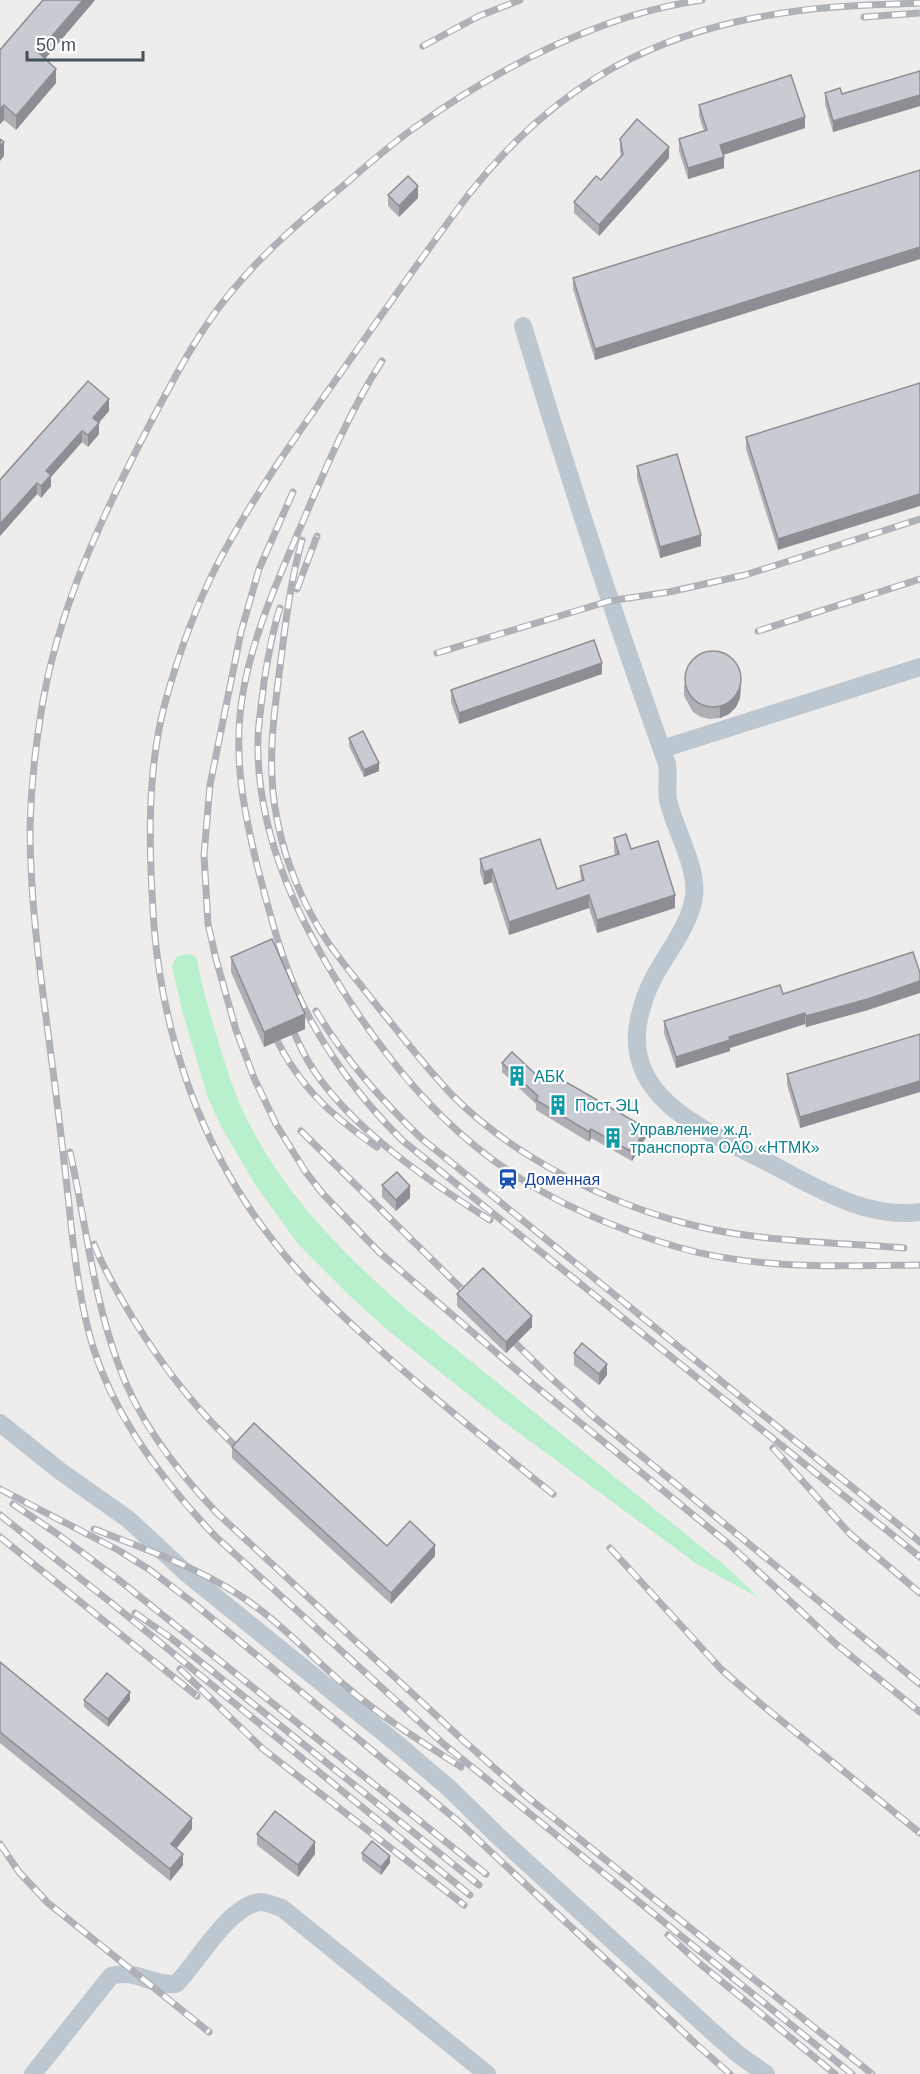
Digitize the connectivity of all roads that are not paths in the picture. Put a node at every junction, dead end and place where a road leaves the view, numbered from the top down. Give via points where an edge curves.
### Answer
1 (523, 326) dead end
2 (920, 667) edge
3 (662, 749) junction
4 (920, 1212) edge
5 (0, 1423) edge
6 (33, 2074) edge
7 (487, 2074) edge
8 (766, 2074) edge

1 - 3 lane via 606,590
2 - 3 lane
3 - 4 lane via 669,779 668,798 695,894 690,912 644,999 637,1033 645,1076 659,1096 691,1121 830,1194 866,1208
5 - 8 lane via 128,1520 184,1572 395,1742 717,2036
6 - 7 lane via 111,1976 123,1972 164,1985 176,1984 227,1922 247,1905 262,1902 282,1908

